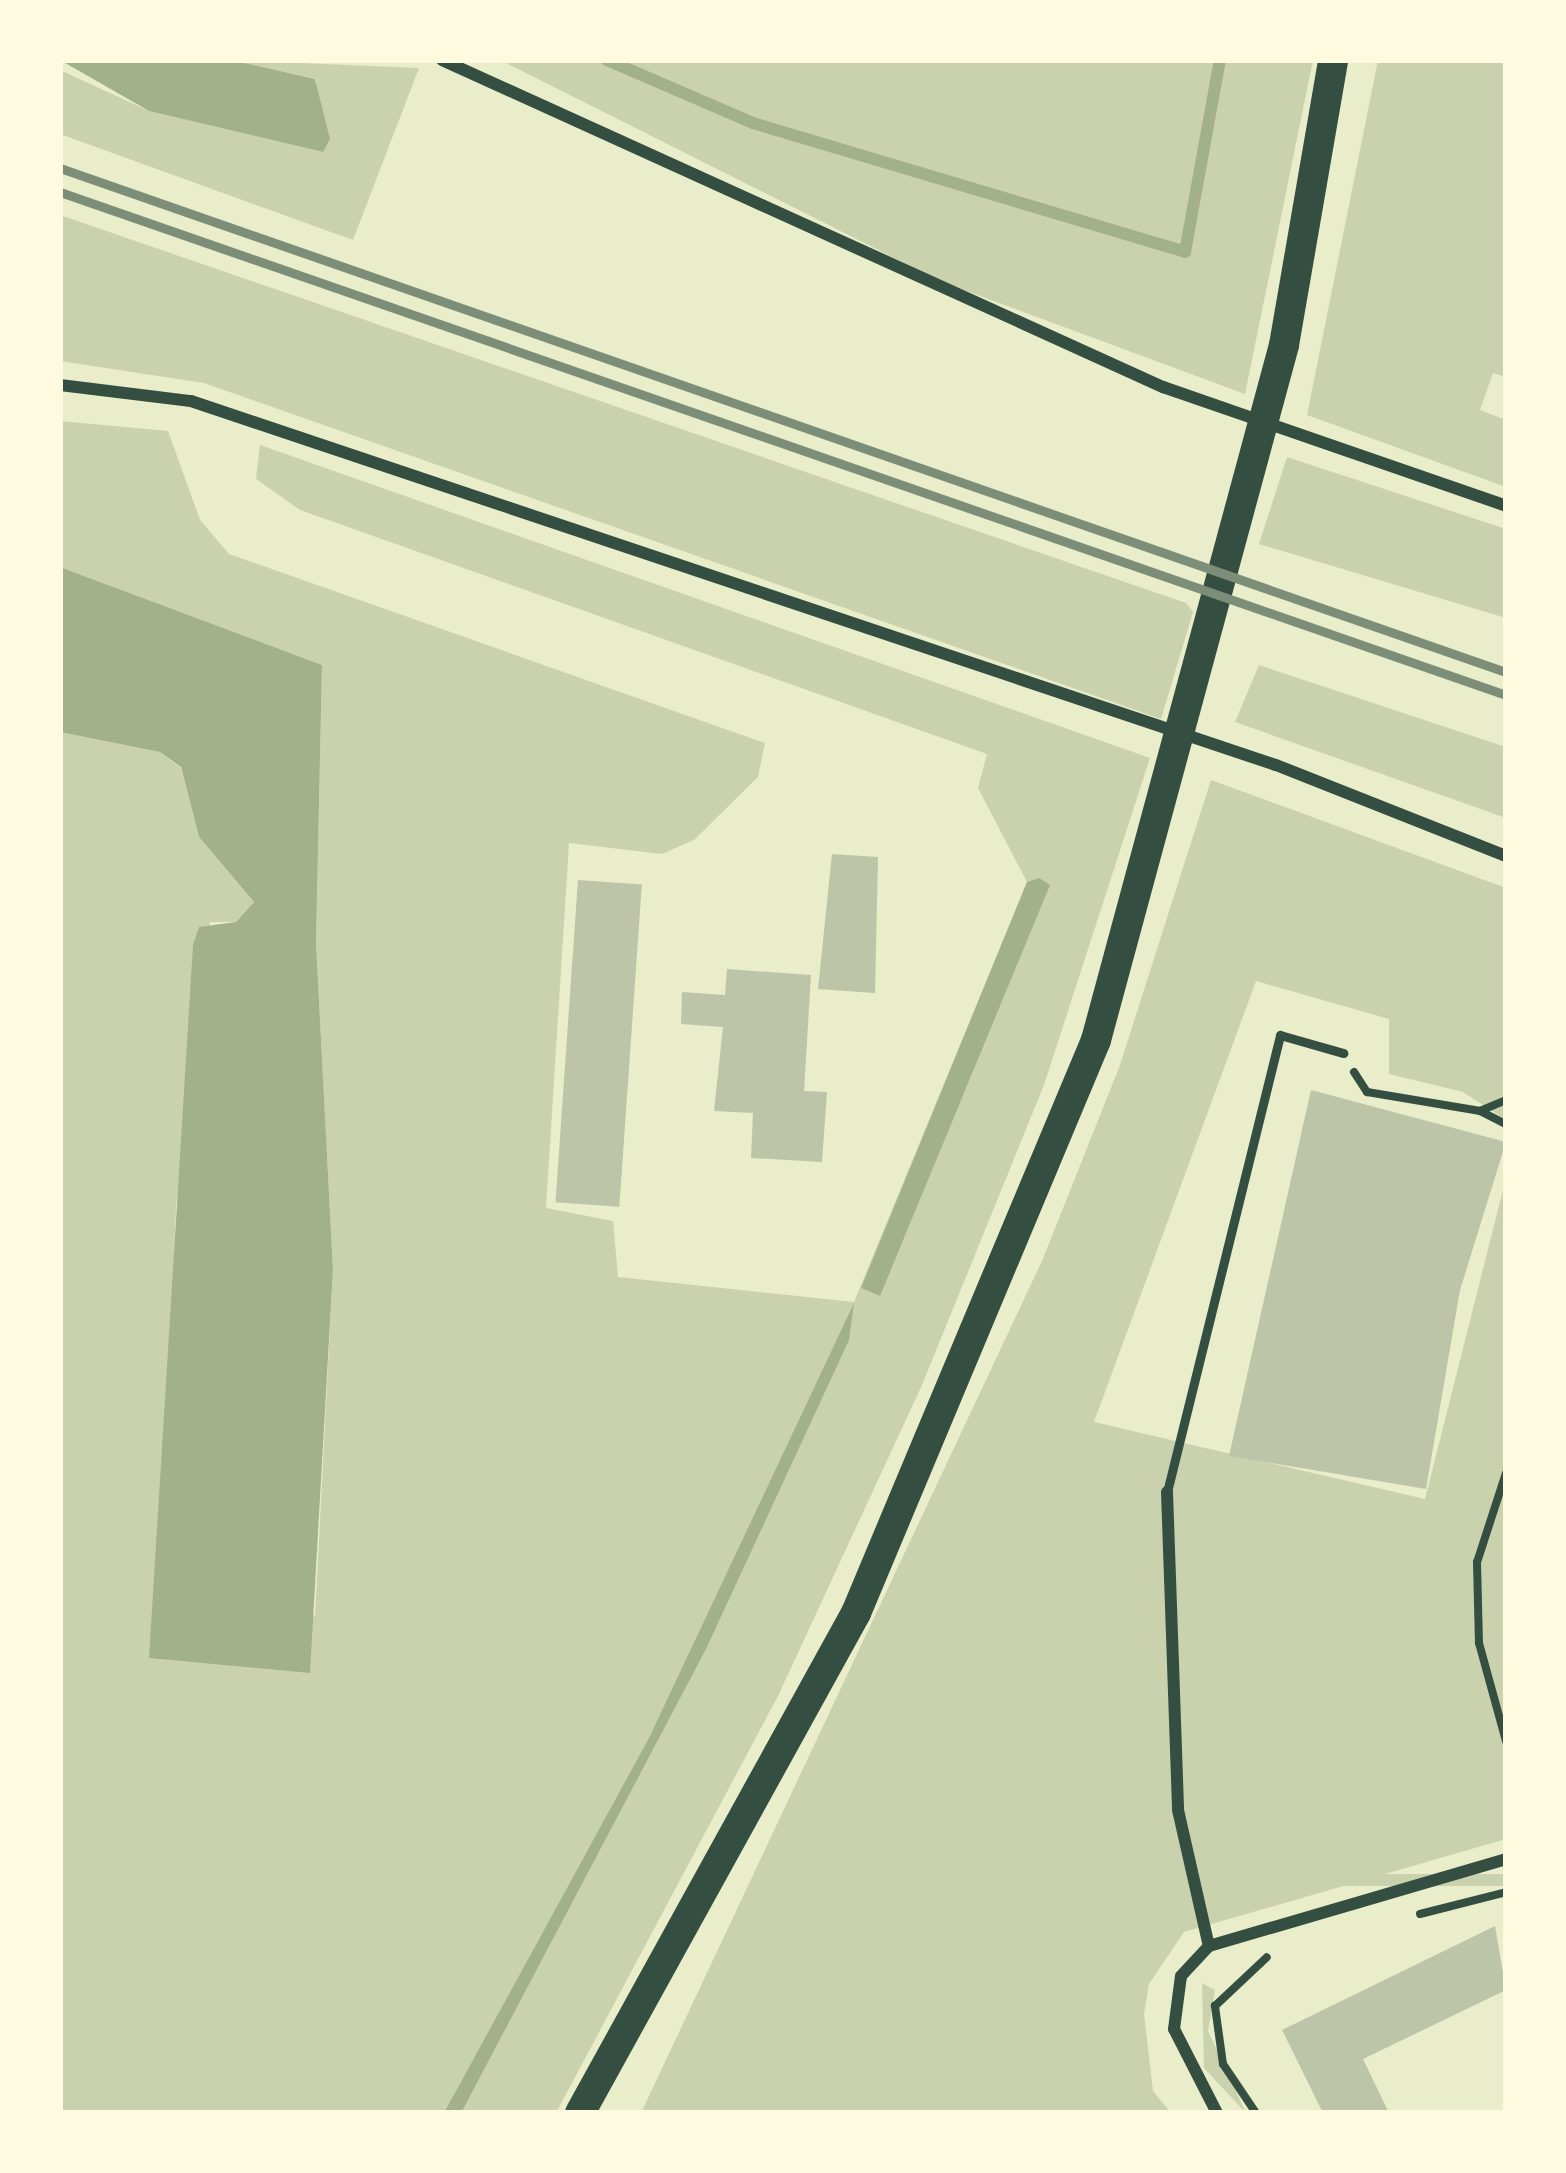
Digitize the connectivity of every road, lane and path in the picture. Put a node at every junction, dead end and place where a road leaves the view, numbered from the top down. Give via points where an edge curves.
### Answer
1 (442, 60) edge
2 (1333, 60) edge
3 (60, 385) edge
4 (1506, 506) edge
5 (1506, 856) edge
6 (1342, 1053) joint
7 (1506, 1100) edge
8 (1480, 1111) junction
9 (1506, 1124) edge
10 (1506, 1473) edge
11 (1167, 1492) joint
12 (1506, 1742) edge
13 (1506, 1859) edge
14 (1209, 1946) junction
15 (1235, 1977) dead end
16 (580, 2113) edge
17 (1216, 2113) edge
18 (1256, 2113) edge

1 - 4 street via 1163,387
2 - 16 main road via 1284,344 1096,1040 856,1613
3 - 5 street via 191,401 1276,765
6 - 8 path via 1367,1092
6 - 11 lane via 1280,1035
7 - 8 path
8 - 9 path
10 - 12 path via 1477,1562 1479,1643
11 - 14 street via 1178,1810
13 - 14 street
14 - 17 street via 1181,1976 1174,2029
15 - 18 path via 1215,2006 1215,2032

